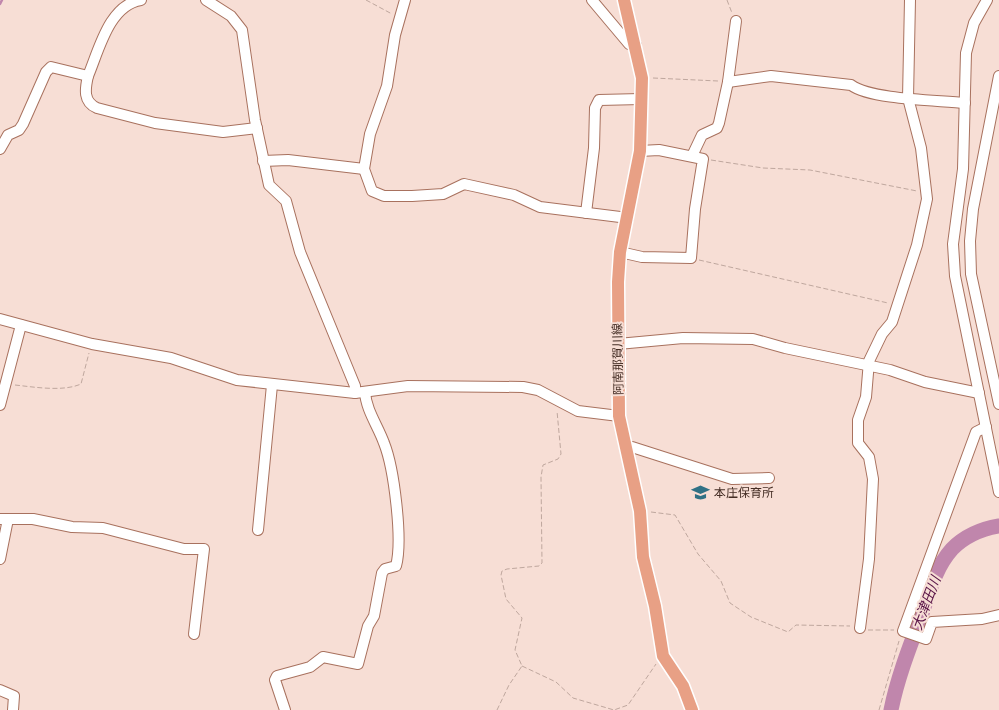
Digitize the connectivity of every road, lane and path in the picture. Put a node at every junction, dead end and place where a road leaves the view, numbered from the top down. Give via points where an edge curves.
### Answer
1 (141, 0) edge
2 (206, 0) edge
3 (366, 0) edge
4 (405, 0) edge
5 (592, 0) edge
6 (624, 0) edge
7 (727, 0) edge
8 (910, 0) edge
9 (987, 0) edge
10 (400, 16) junction
11 (736, 21) joint
12 (636, 45) junction
13 (88, 76) junction
14 (999, 76) edge
15 (642, 78) junction
16 (728, 82) junction
17 (908, 98) junction
18 (641, 99) junction
19 (965, 103) junction
20 (257, 128) junction
21 (0, 149) edge
22 (640, 151) junction
23 (692, 156) junction
24 (703, 159) junction
25 (262, 161) junction
26 (364, 169) junction
27 (926, 192) junction
28 (586, 213) junction
29 (628, 218) junction
30 (620, 252) junction
31 (691, 258) junction
32 (897, 305) junction
33 (0, 319) edge
34 (21, 325) junction
35 (92, 344) junction
36 (618, 344) junction
37 (869, 366) junction
38 (5, 383) junction
39 (272, 385) junction
40 (360, 392) junction
41 (979, 393) junction
42 (558, 400) junction
43 (999, 404) edge
44 (0, 405) edge
45 (619, 416) junction
46 (986, 427) junction
47 (626, 449) junction
48 (769, 478) dead end
49 (999, 492) edge
50 (640, 511) junction
51 (4, 519) edge
52 (258, 530) dead end
53 (0, 560) edge
54 (999, 615) edge
55 (860, 628) junction
56 (904, 631) junction
57 (194, 634) dead end
58 (663, 656) junction
59 (522, 666) junction
60 (0, 690) edge
61 (13, 710) edge
62 (285, 710) edge
63 (497, 710) edge
64 (692, 710) edge
65 (879, 710) edge

1 - 13 street via 115,15
2 - 20 street via 231,16 242,30
3 - 10 path via 385,12
4 - 10 street
5 - 12 street via 629,44
6 - 12 main road, 阿南那賀川線
7 - 11 path
8 - 17 street
9 - 19 street via 974,23 966,53
10 - 26 street via 387,86 372,126
11 - 16 street
12 - 15 main road, 阿南那賀川線
13 - 20 street via 86,98 97,108 155,123 223,132
13 - 21 street via 51,68 23,124 8,135
14 - 43 street via 973,209 970,241 971,274
15 - 16 path
15 - 18 main road, 阿南那賀川線
16 - 17 street via 771,76 851,85 859,91
16 - 23 street via 717,128 702,135
17 - 19 street
17 - 27 street via 921,148
18 - 22 main road, 阿南那賀川線
18 - 28 street via 599,100 595,108
19 - 41 street via 963,169 953,244 955,276
20 - 25 street
22 - 23 street via 659,150
22 - 29 main road, 阿南那賀川線
23 - 24 street
24 - 27 path via 763,168 810,170
24 - 31 street
25 - 26 street via 288,160
25 - 40 street via 270,185 286,201 300,252
26 - 28 street via 369,186 379,195 443,194 464,184 514,195 540,207
27 - 32 street via 917,246
28 - 29 street
29 - 30 main road, 阿南那賀川線
30 - 31 street via 642,257
30 - 36 main road, 阿南那賀川線
31 - 32 path
32 - 37 street via 892,322 882,334
33 - 34 street
34 - 35 street
34 - 38 street
35 - 38 path via 81,384 67,388
35 - 39 street via 171,358 237,380
36 - 37 street via 683,338 746,338
36 - 45 main road, 阿南那賀川線
37 - 41 street
37 - 55 street via 866,397 858,420 858,442 869,457 873,479 869,559
38 - 44 street
39 - 40 street
39 - 52 street
40 - 42 street via 408,386 523,387
40 - 62 street via 385,444 396,513 396,566 382,573 374,616 368,626 358,664 323,657 310,667 277,676 275,680
41 - 46 street
42 - 45 street via 578,411
42 - 59 path via 561,454 558,459 543,465 541,477 542,563 507,569 501,575 506,598 522,618 515,650
45 - 47 main road, 阿南那賀川線
46 - 49 street
46 - 56 street via 976,432
47 - 48 street via 632,447 732,479
47 - 50 main road, 阿南那賀川線
50 - 55 path via 676,515 698,554 721,581 730,603 751,616 788,632 796,625
50 - 58 main road, 阿南那賀川線 via 643,557
51 - 53 street
51 - 57 street via 34,519 72,527 103,528 184,549 204,549
54 - 56 street via 932,622 926,639
55 - 56 path
56 - 65 path
58 - 59 path via 628,705 614,710 573,698 556,682
58 - 64 main road, 阿南那賀川線 via 683,686
59 - 63 path
60 - 61 street via 14,696

